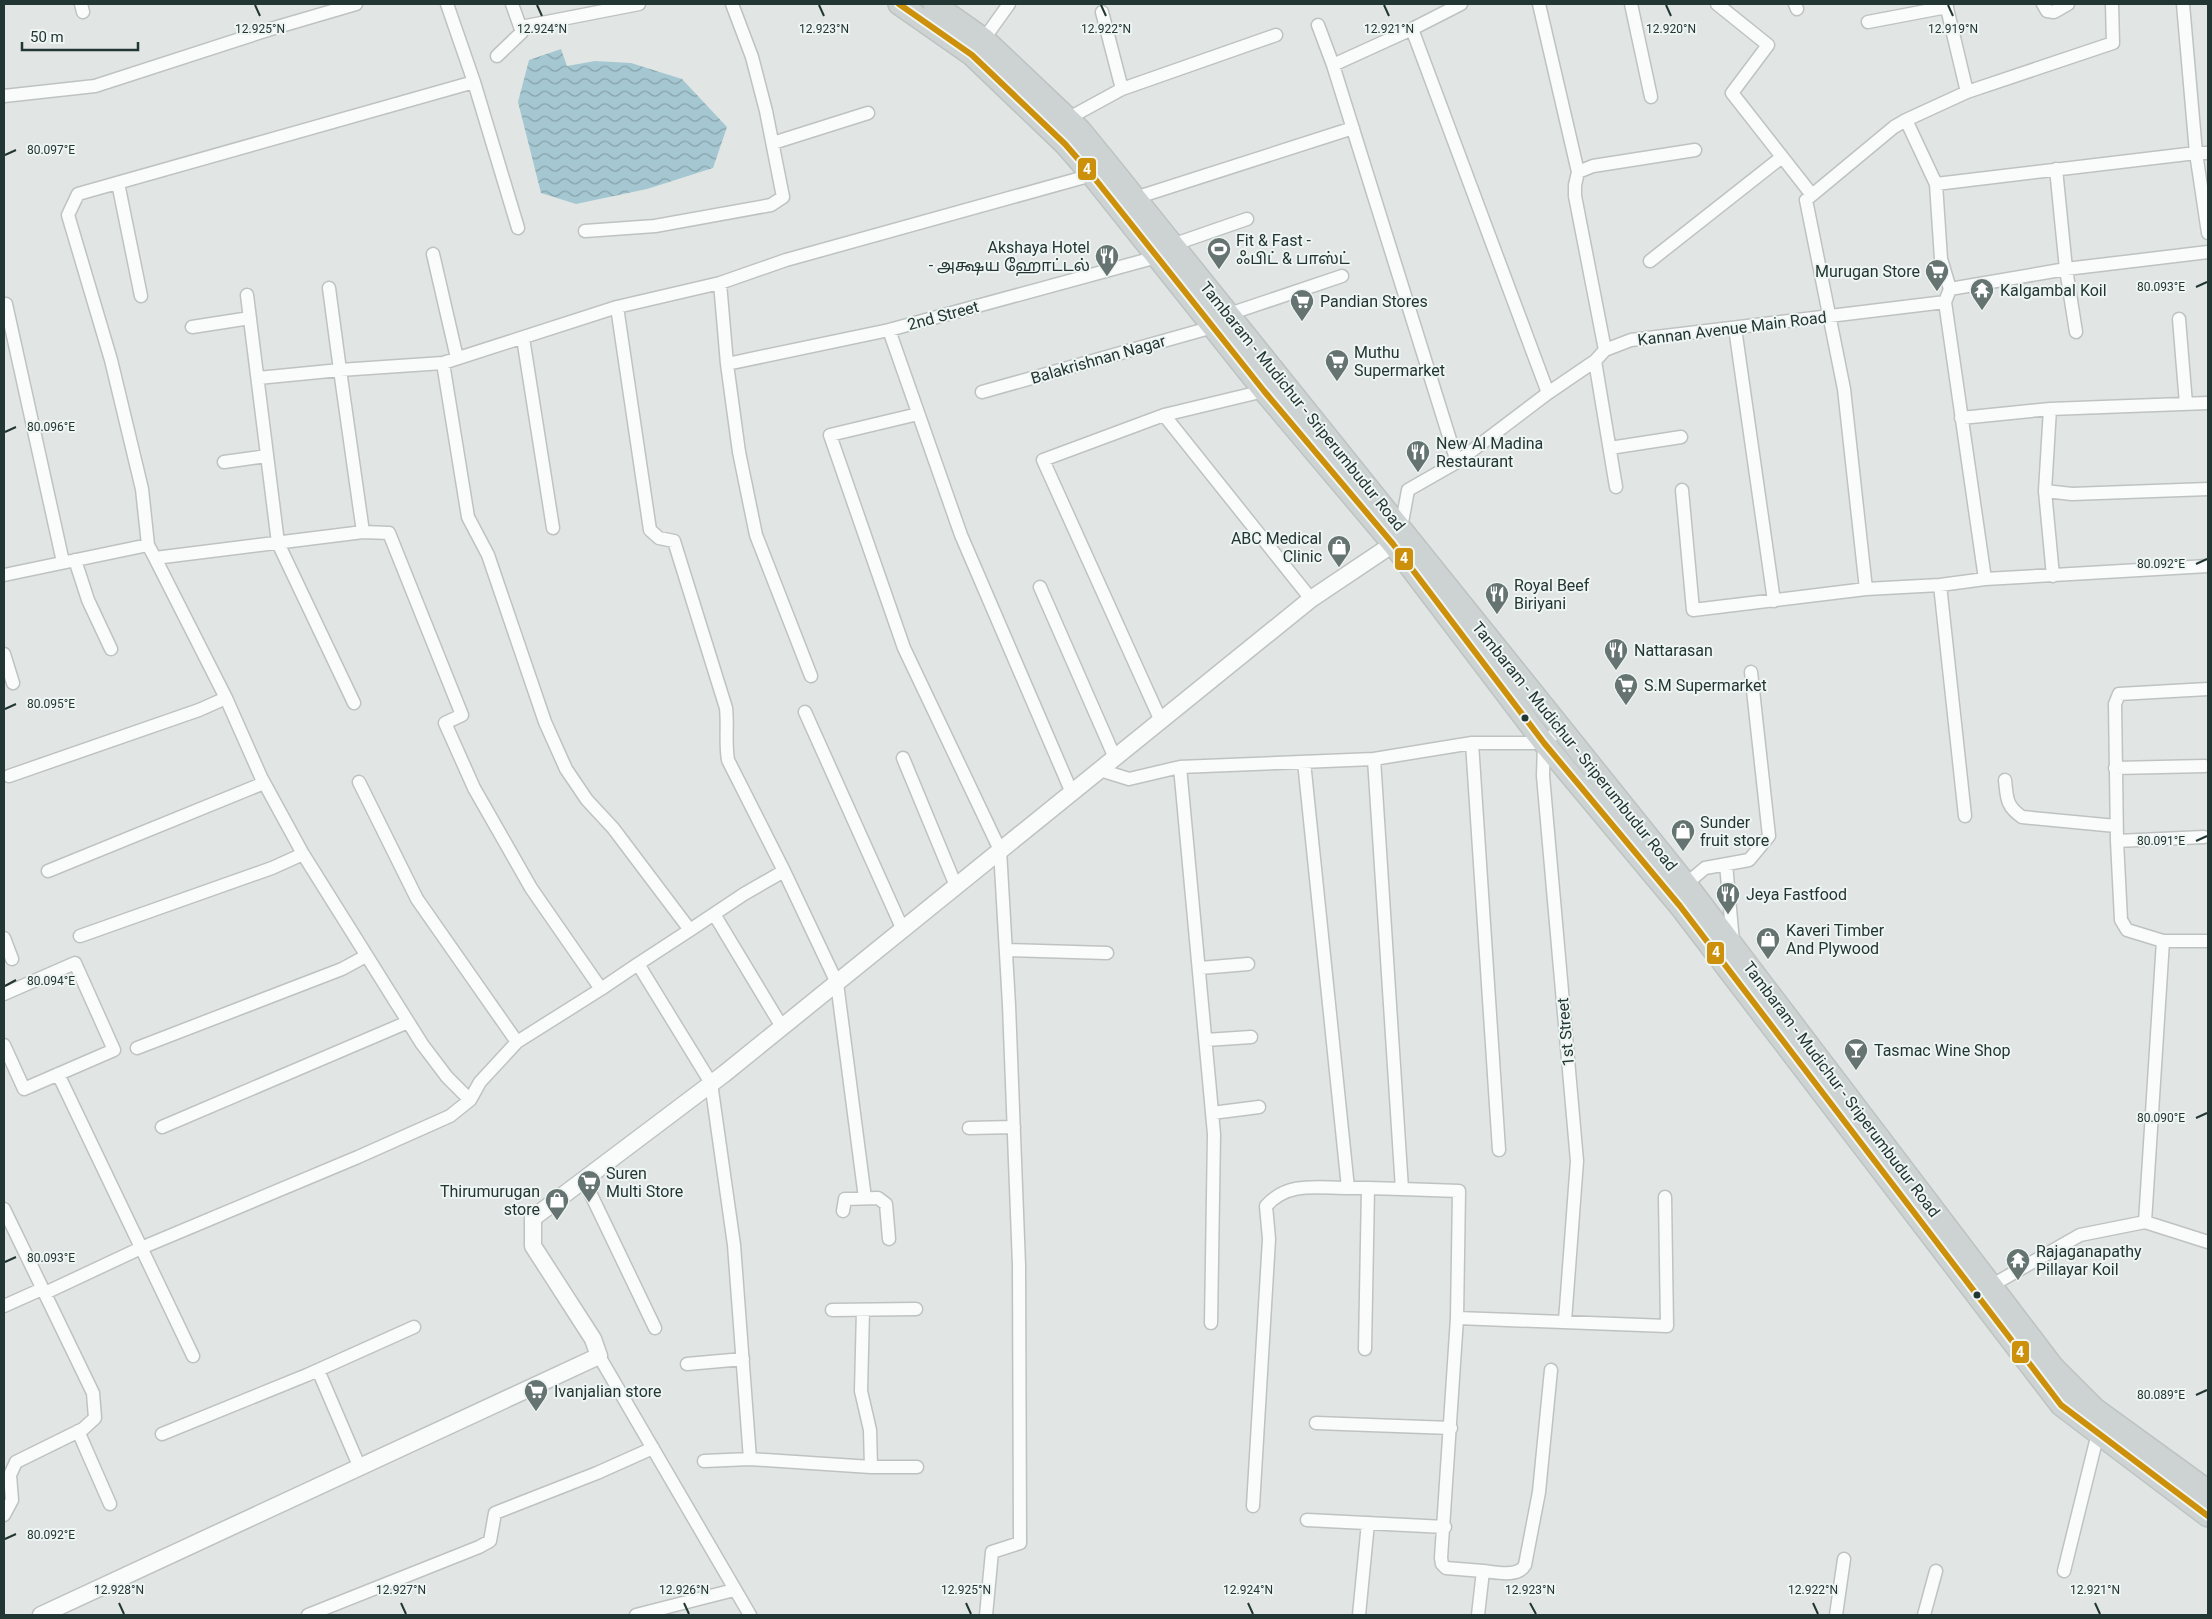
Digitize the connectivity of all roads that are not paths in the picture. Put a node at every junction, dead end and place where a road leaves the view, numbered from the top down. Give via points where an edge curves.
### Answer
1 (356, 4) edge
2 (448, 4) edge
3 (512, 4) edge
4 (640, 4) edge
5 (732, 4) edge
6 (899, 4) edge
7 (934, 4) edge
8 (1010, 4) edge
9 (1461, 4) edge
10 (1540, 4) edge
11 (1631, 4) edge
12 (1717, 4) edge
13 (2043, 4) edge
14 (2068, 4) edge
15 (2112, 4) edge
16 (2183, 4) edge
17 (1947, 6) edge
18 (1102, 12) dead end
19 (1868, 22) dead end
20 (1318, 25) dead end
21 (521, 27) junction
22 (1412, 29) junction
23 (1276, 35) dead end
24 (978, 47) junction
25 (497, 56) dead end
26 (1334, 65) junction
27 (474, 82) junction
28 (1122, 89) junction
29 (1967, 92) junction
30 (4, 96) edge
31 (1651, 97) dead end
32 (868, 113) dead end
33 (1067, 119) junction
34 (1906, 120) junction
35 (1354, 128) junction
36 (773, 143) junction
37 (1695, 150) dead end
38 (2202, 153) edge
39 (1782, 157) junction
40 (2056, 169) junction
41 (1578, 172) junction
42 (1092, 175) junction
43 (118, 183) junction
44 (1936, 184) junction
45 (1812, 195) junction
46 (1134, 198) junction
47 (1247, 220) dead end
48 (518, 228) dead end
49 (585, 232) dead end
50 (2208, 233) edge
51 (1164, 251) junction
52 (2208, 252) edge
53 (434, 254) dead end
54 (1650, 261) dead end
55 (2066, 269) junction
56 (1342, 276) dead end
57 (720, 283) junction
58 (329, 288) dead end
59 (1950, 290) junction
60 (247, 295) dead end
61 (141, 296) dead end
62 (1945, 302) junction
63 (6, 304) dead end
64 (617, 307) junction
65 (1829, 316) junction
66 (250, 318) junction
67 (2179, 319) dead end
68 (1221, 320) junction
69 (192, 327) dead end
70 (1734, 328) junction
71 (889, 330) junction
72 (2076, 332) dead end
73 (523, 338) junction
74 (1605, 350) junction
75 (457, 358) junction
76 (1595, 361) junction
77 (443, 363) junction
78 (727, 364) junction
79 (340, 370) junction
80 (258, 378) junction
81 (1264, 391) junction
82 (982, 392) dead end
83 (1548, 393) junction
84 (2208, 403) edge
85 (2186, 404) junction
86 (2050, 409) junction
87 (918, 414) junction
88 (1164, 415) junction
89 (1961, 418) junction
90 (1681, 437) dead end
91 (1610, 448) junction
92 (267, 456) junction
93 (224, 462) dead end
94 (1457, 462) junction
95 (1616, 487) dead end
96 (2208, 488) edge
97 (1682, 490) dead end
98 (2045, 491) junction
99 (553, 528) dead end
100 (364, 532) junction
101 (1397, 536) junction
102 (278, 543) junction
103 (148, 545) junction
104 (155, 558) junction
105 (69, 561) junction
106 (2208, 566) edge
107 (4, 574) edge
108 (2053, 576) junction
109 (1985, 579) junction
110 (1940, 585) junction
111 (1040, 587) dead end
112 (1866, 589) junction
113 (1311, 599) junction
114 (1774, 601) junction
115 (111, 649) dead end
116 (4, 654) edge
117 (1751, 672) dead end
118 (811, 676) dead end
119 (13, 683) dead end
120 (2208, 689) edge
121 (226, 698) junction
122 (354, 703) dead end
123 (805, 712) dead end
124 (1161, 721) junction
125 (1561, 728) junction
126 (1472, 743) junction
127 (1544, 743) junction
128 (903, 758) dead end
129 (1115, 758) junction
130 (1374, 760) junction
131 (1304, 762) junction
132 (2205, 766) dead end
133 (1180, 767) junction
134 (2116, 768) junction
135 (1100, 770) junction
136 (9, 776) dead end
137 (2005, 780) dead end
138 (358, 782) dead end
139 (264, 783) junction
140 (1072, 793) junction
141 (1965, 816) dead end
142 (2116, 826) junction
143 (2204, 837) dead end
144 (2117, 841) junction
145 (1000, 850) junction
146 (303, 854) junction
147 (1726, 864) junction
148 (48, 871) dead end
149 (784, 871) junction
150 (1686, 884) junction
151 (956, 886) junction
152 (714, 914) junction
153 (690, 930) junction
154 (903, 930) junction
155 (80, 936) dead end
156 (4, 938) edge
157 (2163, 941) junction
158 (2208, 941) edge
159 (1734, 947) junction
160 (1006, 950) junction
161 (1107, 953) dead end
162 (366, 956) junction
163 (12, 959) dead end
164 (638, 964) junction
165 (1248, 964) dead end
166 (1200, 968) junction
167 (836, 983) junction
168 (601, 989) junction
169 (4, 994) edge
170 (408, 1022) junction
171 (782, 1027) junction
172 (1251, 1037) dead end
173 (1206, 1040) junction
174 (517, 1042) junction
175 (4, 1045) edge
176 (137, 1048) dead end
177 (58, 1074) junction
178 (711, 1083) junction
179 (470, 1100) junction
180 (1259, 1107) dead end
181 (1212, 1112) junction
182 (1014, 1126) junction
183 (162, 1127) dead end
184 (969, 1128) dead end
185 (1499, 1150) dead end
186 (584, 1180) junction
187 (1348, 1188) junction
188 (1368, 1188) junction
189 (1402, 1189) junction
190 (1664, 1197) dead end
191 (864, 1198) junction
192 (4, 1209) edge
193 (843, 1212) dead end
194 (2144, 1222) junction
195 (889, 1239) dead end
196 (2208, 1242) edge
197 (141, 1248) junction
198 (1985, 1290) junction
199 (44, 1291) junction
200 (4, 1306) edge
201 (916, 1309) dead end
202 (832, 1310) dead end
203 (863, 1310) junction
204 (1457, 1318) junction
205 (1565, 1321) junction
206 (1210, 1324) dead end
207 (414, 1327) dead end
208 (655, 1328) dead end
209 (1366, 1350) dead end
210 (193, 1356) dead end
211 (599, 1356) junction
212 (742, 1359) junction
213 (687, 1364) dead end
214 (318, 1370) junction
215 (1551, 1370) dead end
216 (1316, 1423) dead end
217 (1450, 1428) junction
218 (78, 1431) junction
219 (2098, 1433) junction
220 (162, 1434) dead end
221 (653, 1448) junction
222 (750, 1459) junction
223 (704, 1461) dead end
224 (917, 1466) dead end
225 (871, 1467) junction
226 (360, 1468) junction
227 (2208, 1491) edge
228 (110, 1504) dead end
229 (1253, 1506) dead end
230 (4, 1515) edge
231 (2208, 1516) edge
232 (1307, 1520) dead end
233 (1368, 1523) junction
234 (1445, 1527) junction
235 (1844, 1559) dead end
236 (1483, 1571) junction
237 (1936, 1571) dead end
238 (2064, 1571) dead end
239 (734, 1590) junction
240 (41, 1615) edge
241 (308, 1615) edge
242 (636, 1615) edge
243 (750, 1615) edge
244 (986, 1615) edge
245 (1358, 1615) edge
246 (1478, 1615) edge
247 (1836, 1615) edge
248 (1924, 1615) edge

1 - 30 street via 95,86
2 - 27 street
3 - 21 street
4 - 21 street
5 - 36 street via 752,57
6 - 24 main road, Tambaram - Mudichur - Sriperumbudur Road
7 - 24 main road, Tambaram - Mudichur - Sriperumbudur Road
8 - 24 street
9 - 22 street
10 - 41 street
11 - 31 street
12 - 39 street via 1768,45 1732,93
13 - 14 street via 2047,11 2054,12
15 - 29 street via 2113,43
16 - 38 street
17 - 19 street
17 - 29 street
18 - 28 street
20 - 26 street
21 - 25 street via 522,32
22 - 26 street
22 - 83 street
23 - 28 street
24 - 33 main road, Tambaram - Mudichur - Sriperumbudur Road
24 - 42 main road, Tambaram - Mudichur - Sriperumbudur Road
26 - 35 street
27 - 43 street
27 - 48 street
28 - 33 street
29 - 34 street
32 - 36 street
33 - 46 main road, Tambaram - Mudichur - Sriperumbudur Road via 1102,156
34 - 44 street
34 - 45 street
35 - 46 street
35 - 94 street
36 - 49 street via 783,197 776,203 656,226
37 - 41 street via 1593,166
38 - 40 street
38 - 50 street
39 - 45 street
39 - 54 street
40 - 44 street
40 - 55 street
41 - 74 street via 1575,196
42 - 51 main road, Tambaram - Mudichur - Sriperumbudur Road
42 - 57 street via 786,260
43 - 61 street
43 - 103 street via 78,194 68,215 111,360 142,489
44 - 59 street via 1941,259
45 - 65 street via 1806,200
46 - 51 main road, Tambaram - Mudichur - Sriperumbudur Road
47 - 51 street, 2nd Street
51 - 68 main road, Tambaram - Mudichur - Sriperumbudur Road
51 - 71 street, 2nd Street
52 - 55 street
53 - 75 street
55 - 59 street
55 - 72 street
56 - 68 street, Balakrishnan Nagar
57 - 64 street
57 - 78 street
58 - 79 street
59 - 62 street
60 - 66 street
62 - 65 street, Kannan Avenue Main Road
62 - 89 street
63 - 105 street via 58,539
64 - 73 street
64 - 149 street via 650,530 659,538 674,541 726,708 728,760
65 - 70 street, Kannan Avenue Main Road
65 - 112 street via 1844,389
66 - 69 street
66 - 80 street
67 - 85 street
68 - 81 main road, Tambaram - Mudichur - Sriperumbudur Road
68 - 82 street, Balakrishnan Nagar
68 - 101 main road, Tambaram - Mudichur - Sriperumbudur Road
70 - 74 street, Kannan Avenue Main Road via 1631,340
70 - 114 street
71 - 78 street, 2nd Street
71 - 87 street
73 - 75 street
73 - 99 street
74 - 76 street, Kannan Avenue Main Road
75 - 77 street
76 - 83 street, Kannan Avenue Main Road
76 - 91 street
77 - 79 street
77 - 153 street via 468,517 488,554 549,730 566,769 587,800 614,828
78 - 118 street via 739,452 756,535
79 - 80 street
79 - 100 street
80 - 92 street
81 - 88 street
81 - 101 main road, Tambaram - Mudichur - Sriperumbudur Road
83 - 94 street, Kannan Avenue Main Road
84 - 85 street
85 - 86 street
86 - 89 street
86 - 98 street
87 - 140 street via 961,535
87 - 145 street via 830,435 904,648
88 - 113 street
88 - 124 street via 1042,460
89 - 109 street
90 - 91 street
91 - 95 street
92 - 93 street
92 - 102 street
94 - 101 street, Kannan Avenue Main Road via 1408,490
96 - 98 street via 2072,494
97 - 114 street via 1693,610
98 - 108 street
100 - 102 street
100 - 168 street via 388,534 462,715 445,723 474,788 531,888
101 - 113 street
101 - 125 main road, Tambaram - Mudichur - Sriperumbudur Road
101 - 127 main road, Tambaram - Mudichur - Sriperumbudur Road
102 - 104 street
102 - 122 street
103 - 104 street
103 - 105 street
104 - 121 street
105 - 107 street
105 - 115 street
106 - 108 street
108 - 109 street
109 - 110 street
110 - 112 street
110 - 141 street
111 - 129 street
112 - 114 street
113 - 124 street
116 - 119 street
117 - 147 street via 1770,836 1749,860
120 - 134 street via 2119,694 2115,704
121 - 136 street
121 - 139 street
123 - 154 street
124 - 129 street
125 - 127 street
125 - 150 main road, Tambaram - Mudichur - Sriperumbudur Road
126 - 127 street
126 - 130 street
126 - 185 street
127 - 198 main road, Tambaram - Mudichur - Sriperumbudur Road via 1680,906
127 - 205 street, 1st Street via 1543,776 1577,1161
128 - 151 street
129 - 135 street
130 - 131 street
130 - 189 street
131 - 133 street
131 - 187 street
132 - 134 street
133 - 135 street via 1129,779
133 - 166 street
134 - 142 street
135 - 140 street
137 - 142 street via 2011,810 2022,817
138 - 174 street via 417,899
139 - 146 street
139 - 148 street
140 - 145 street
142 - 144 street
143 - 144 street
144 - 157 street via 2121,920 2127,930
145 - 151 street
145 - 160 street
146 - 155 street
146 - 162 street
147 - 150 street via 1705,868
147 - 159 street
149 - 152 street
149 - 167 street
150 - 159 main road, Tambaram - Mudichur - Sriperumbudur Road
151 - 154 street
152 - 153 street
152 - 171 street
153 - 164 street
154 - 167 street
156 - 163 street
157 - 158 street
157 - 194 street
159 - 198 main road, Tambaram - Mudichur - Sriperumbudur Road
160 - 161 street
160 - 182 street
162 - 170 street
162 - 176 street via 342,969
164 - 168 street
164 - 178 street
165 - 166 street
166 - 173 street
167 - 171 street
167 - 191 street
168 - 174 street
169 - 177 street via 75,963 114,1050
170 - 179 street via 448,1077
170 - 183 street
171 - 178 street
172 - 173 street
173 - 181 street
174 - 179 street via 480,1082
175 - 177 street via 24,1088
177 - 197 street
178 - 186 street
178 - 212 street via 734,1244
179 - 197 street via 450,1116 430,1126
180 - 181 street
181 - 206 street
182 - 184 street
182 - 244 street via 1019,1265 1020,1543 992,1552
186 - 208 street
186 - 211 street via 533,1218 533,1246 593,1339
187 - 188 street
187 - 229 street via 1290,1189 1276,1195 1266,1206 1269,1239
188 - 189 street
188 - 209 street
189 - 204 street via 1458,1191
190 - 205 street via 1667,1326
191 - 193 street via 845,1199
191 - 195 street via 878,1198 886,1204
192 - 199 street
194 - 196 street
194 - 198 street via 2080,1235
197 - 199 street
197 - 210 street
198 - 219 main road, Tambaram - Mudichur - Sriperumbudur Road via 2061,1405
198 - 227 main road, Tambaram - Mudichur - Sriperumbudur Road via 2095,1409
199 - 200 street
199 - 218 street via 93,1393 95,1418
201 - 203 street
202 - 203 street
203 - 225 street via 861,1391 870,1430
204 - 205 street
204 - 217 street
207 - 214 street
211 - 221 street
211 - 226 street
212 - 213 street
212 - 222 street
214 - 220 street
214 - 226 street
215 - 236 street via 1539,1492 1524,1565 1516,1572
216 - 217 street
217 - 234 street
218 - 228 street
218 - 230 street via 16,1462 10,1475 12,1500
219 - 231 main road, Tambaram - Mudichur - Sriperumbudur Road
219 - 238 street
221 - 239 street
221 - 241 street via 495,1513 490,1541 478,1547
222 - 223 street
222 - 225 street
224 - 225 street
226 - 240 street
232 - 233 street
233 - 234 street
233 - 245 street
234 - 236 street via 1442,1564 1446,1568
235 - 247 street
236 - 246 street
237 - 248 street
239 - 242 street
239 - 243 street

